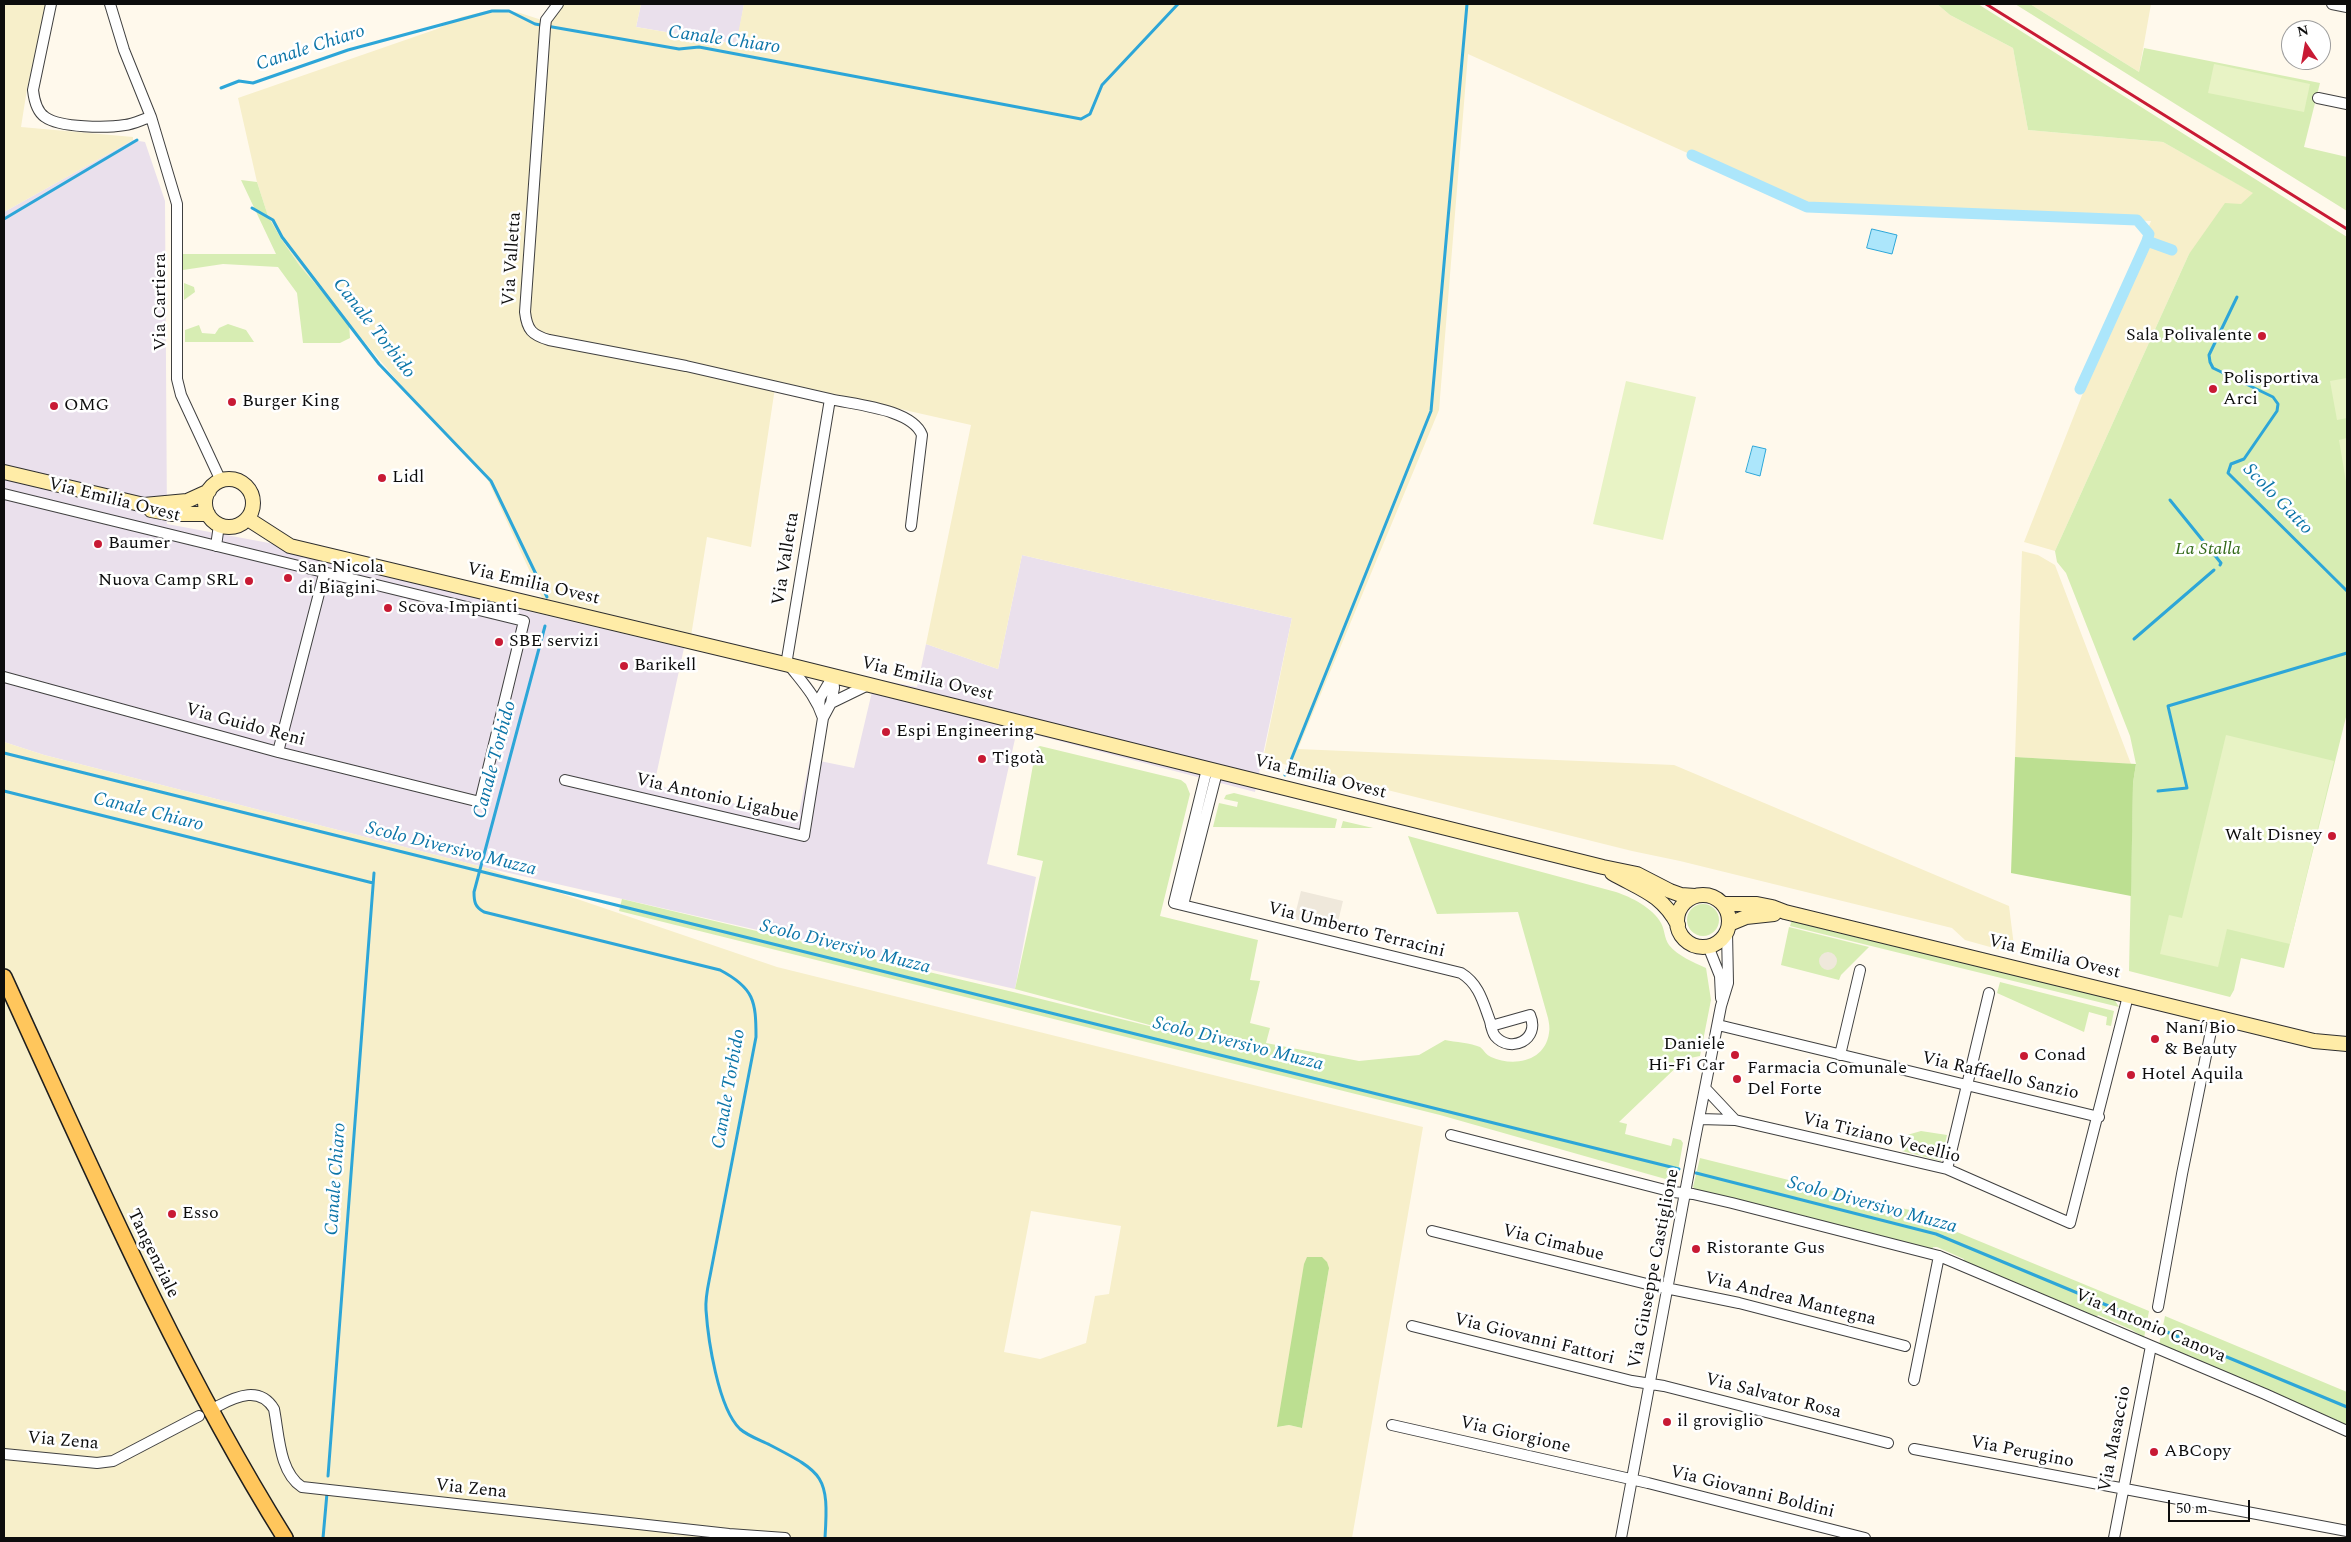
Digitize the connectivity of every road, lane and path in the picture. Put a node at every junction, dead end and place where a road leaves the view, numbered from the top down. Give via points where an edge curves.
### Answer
1 (51, 4) edge
2 (110, 4) edge
3 (558, 4) edge
4 (2332, 4) edge
5 (2347, 7) edge
6 (2318, 98) dead end
7 (2347, 104) edge
8 (151, 117) junction
9 (830, 399) junction
10 (4, 472) edge
11 (221, 481) junction
12 (209, 491) junction
13 (4, 494) edge
14 (144, 505) junction
15 (208, 514) junction
16 (248, 519) junction
17 (219, 525) junction
18 (911, 526) dead end
19 (216, 546) junction
20 (324, 574) junction
21 (788, 665) junction
22 (833, 676) junction
23 (4, 677) edge
24 (868, 685) junction
25 (831, 703) junction
26 (820, 706) junction
27 (823, 718) junction
28 (278, 752) junction
29 (1212, 770) junction
30 (565, 780) dead end
31 (480, 802) joint
32 (1603, 867) junction
33 (1695, 896) junction
34 (1723, 904) junction
35 (1785, 912) junction
36 (1678, 925) junction
37 (1728, 928) junction
38 (1708, 946) junction
39 (1860, 970) dead end
40 (4, 977) edge
41 (1989, 993) dead end
42 (2128, 996) junction
43 (1721, 1006) junction
44 (2214, 1016) junction
45 (1718, 1025) junction
46 (1491, 1026) dead end
47 (2314, 1041) junction
48 (2347, 1044) edge
49 (2347, 1054) edge
50 (1840, 1055) junction
51 (1966, 1085) junction
52 (1705, 1088) junction
53 (1702, 1103) junction
54 (1724, 1109) junction
55 (2098, 1117) junction
56 (1700, 1119) junction
57 (1735, 1120) junction
58 (1450, 1136) dead end
59 (1947, 1169) junction
60 (1686, 1192) junction
61 (1432, 1231) dead end
62 (1939, 1256) junction
63 (1667, 1288) junction
64 (2158, 1307) dead end
65 (1412, 1326) dead end
66 (1905, 1346) dead end
67 (2151, 1346) junction
68 (1914, 1380) dead end
69 (1649, 1384) junction
70 (218, 1406) dead end
71 (199, 1416) dead end
72 (1392, 1426) dead end
73 (2347, 1431) edge
74 (1888, 1443) dead end
75 (1914, 1449) dead end
76 (4, 1454) edge
77 (1631, 1479) junction
78 (2124, 1488) junction
79 (2347, 1531) edge
80 (285, 1538) edge
81 (785, 1538) edge
82 (1621, 1538) edge
83 (1865, 1538) edge
84 (2114, 1538) edge

1 - 8 street via 33,90 35,104 43,116 53,121 112,126
2 - 8 street, Via Cartiera via 124,50
3 - 9 street, Via Valletta via 551,10 545,24 525,312 531,333 549,340 686,366
4 - 5 street
6 - 7 street
8 - 11 street, Via Cartiera via 177,204 178,385
9 - 18 street, Via Valletta via 903,416 920,429 922,435
9 - 21 street, Via Valletta
10 - 14 main road, Via Emilia Ovest
11 - 12 main road
11 - 16 main road via 236,480 249,490 253,504
12 - 14 main road, Via Emilia Ovest via 187,501
12 - 15 main road via 206,498
13 - 19 street, Via Emilia Ovest
14 - 15 main road, Via Emilia Ovest via 154,512
15 - 17 main road
16 - 17 main road via 234,527
16 - 21 main road, Via Emilia Ovest via 290,546
17 - 19 street
19 - 20 street, Via Emilia Ovest
20 - 28 street
20 - 31 street, Via Emilia Ovest via 524,621
21 - 22 main road, Via Emilia Ovest
21 - 26 street, Via Antonio Ligabue
22 - 24 main road, Via Emilia Ovest
22 - 25 street, Via Antonio Ligabue
22 - 26 street via 820,698
23 - 28 street, Via Guido Reni
24 - 25 street
24 - 29 main road, Via Emilia Ovest
25 - 27 street, Via Antonio Ligabue
26 - 27 street, Via Antonio Ligabue
27 - 30 street, Via Antonio Ligabue via 804,836
28 - 31 street, Via Guido Reni
29 - 32 main road, Via Emilia Ovest
29 - 46 street, Via Umberto Terracini via 1178,904 1461,973 1476,986
32 - 33 main road, Via Emilia Ovest via 1637,874 1670,891
32 - 36 main road, Via Emilia Ovest via 1655,896 1666,905
33 - 34 main road via 1712,896
33 - 36 main road via 1682,906
34 - 35 main road, Via Emilia Ovest via 1757,904
34 - 37 main road via 1728,912
35 - 37 main road, Via Emilia Ovest via 1751,915
35 - 42 main road, Via Emilia Ovest
36 - 38 main road via 1685,940
37 - 38 main road via 1716,943
37 - 43 street, Via Giuseppe Castiglione via 1730,971
38 - 43 street, Via Giuseppe Castiglione via 1720,976
39 - 50 street
40 - 80 main road, Tangenziale via 152,1297 218,1426
41 - 51 street
42 - 44 main road, Via Emilia Ovest
42 - 55 street
43 - 45 street, Via Giuseppe Castiglione
44 - 47 main road, Via Emilia Ovest
44 - 64 street
45 - 50 street, Via Raffaello Sanzio
45 - 52 street, Via Giuseppe Castiglione
47 - 48 main road, Via Emilia Ovest
47 - 49 main road, Via Emilia Ovest
50 - 51 street, Via Raffaello Sanzio
51 - 55 street, Via Raffaello Sanzio
51 - 59 street
52 - 53 street, Via Giuseppe Castiglione
52 - 54 street
53 - 54 street
53 - 56 street, Via Giuseppe Castiglione
54 - 57 street
55 - 59 street, Via Tiziano Vecellio via 2070,1223
56 - 57 street, Via Tiziano Vecellio
56 - 60 street, Via Giuseppe Castiglione
57 - 59 street, Via Tiziano Vecellio
58 - 60 street, Via Antonio Canova via 1673,1192
60 - 62 street, Via Antonio Canova
60 - 63 street, Via Giuseppe Castiglione
61 - 63 street, Via Cimabue
62 - 67 street, Via Antonio Canova
62 - 68 street
63 - 66 street, Via Andrea Mantegna
63 - 69 street, Via Giuseppe Castiglione
65 - 69 street, Via Giovanni Fattori
67 - 73 street, Via Antonio Canova
67 - 78 street, Via Masaccio
69 - 74 street, Via Salvator Rosa
69 - 77 street, Via Giuseppe Castiglione
70 - 81 street, Via Zena via 252,1394 271,1404 287,1469 302,1487
71 - 76 street, Via Zena via 113,1461 97,1463
72 - 77 street, Via Giorgione
75 - 78 street, Via Perugino
77 - 82 street, Via Giuseppe Castiglione
77 - 83 street, Via Giovanni Boldini
78 - 79 street, Via Perugino
78 - 84 street, Via Masaccio

